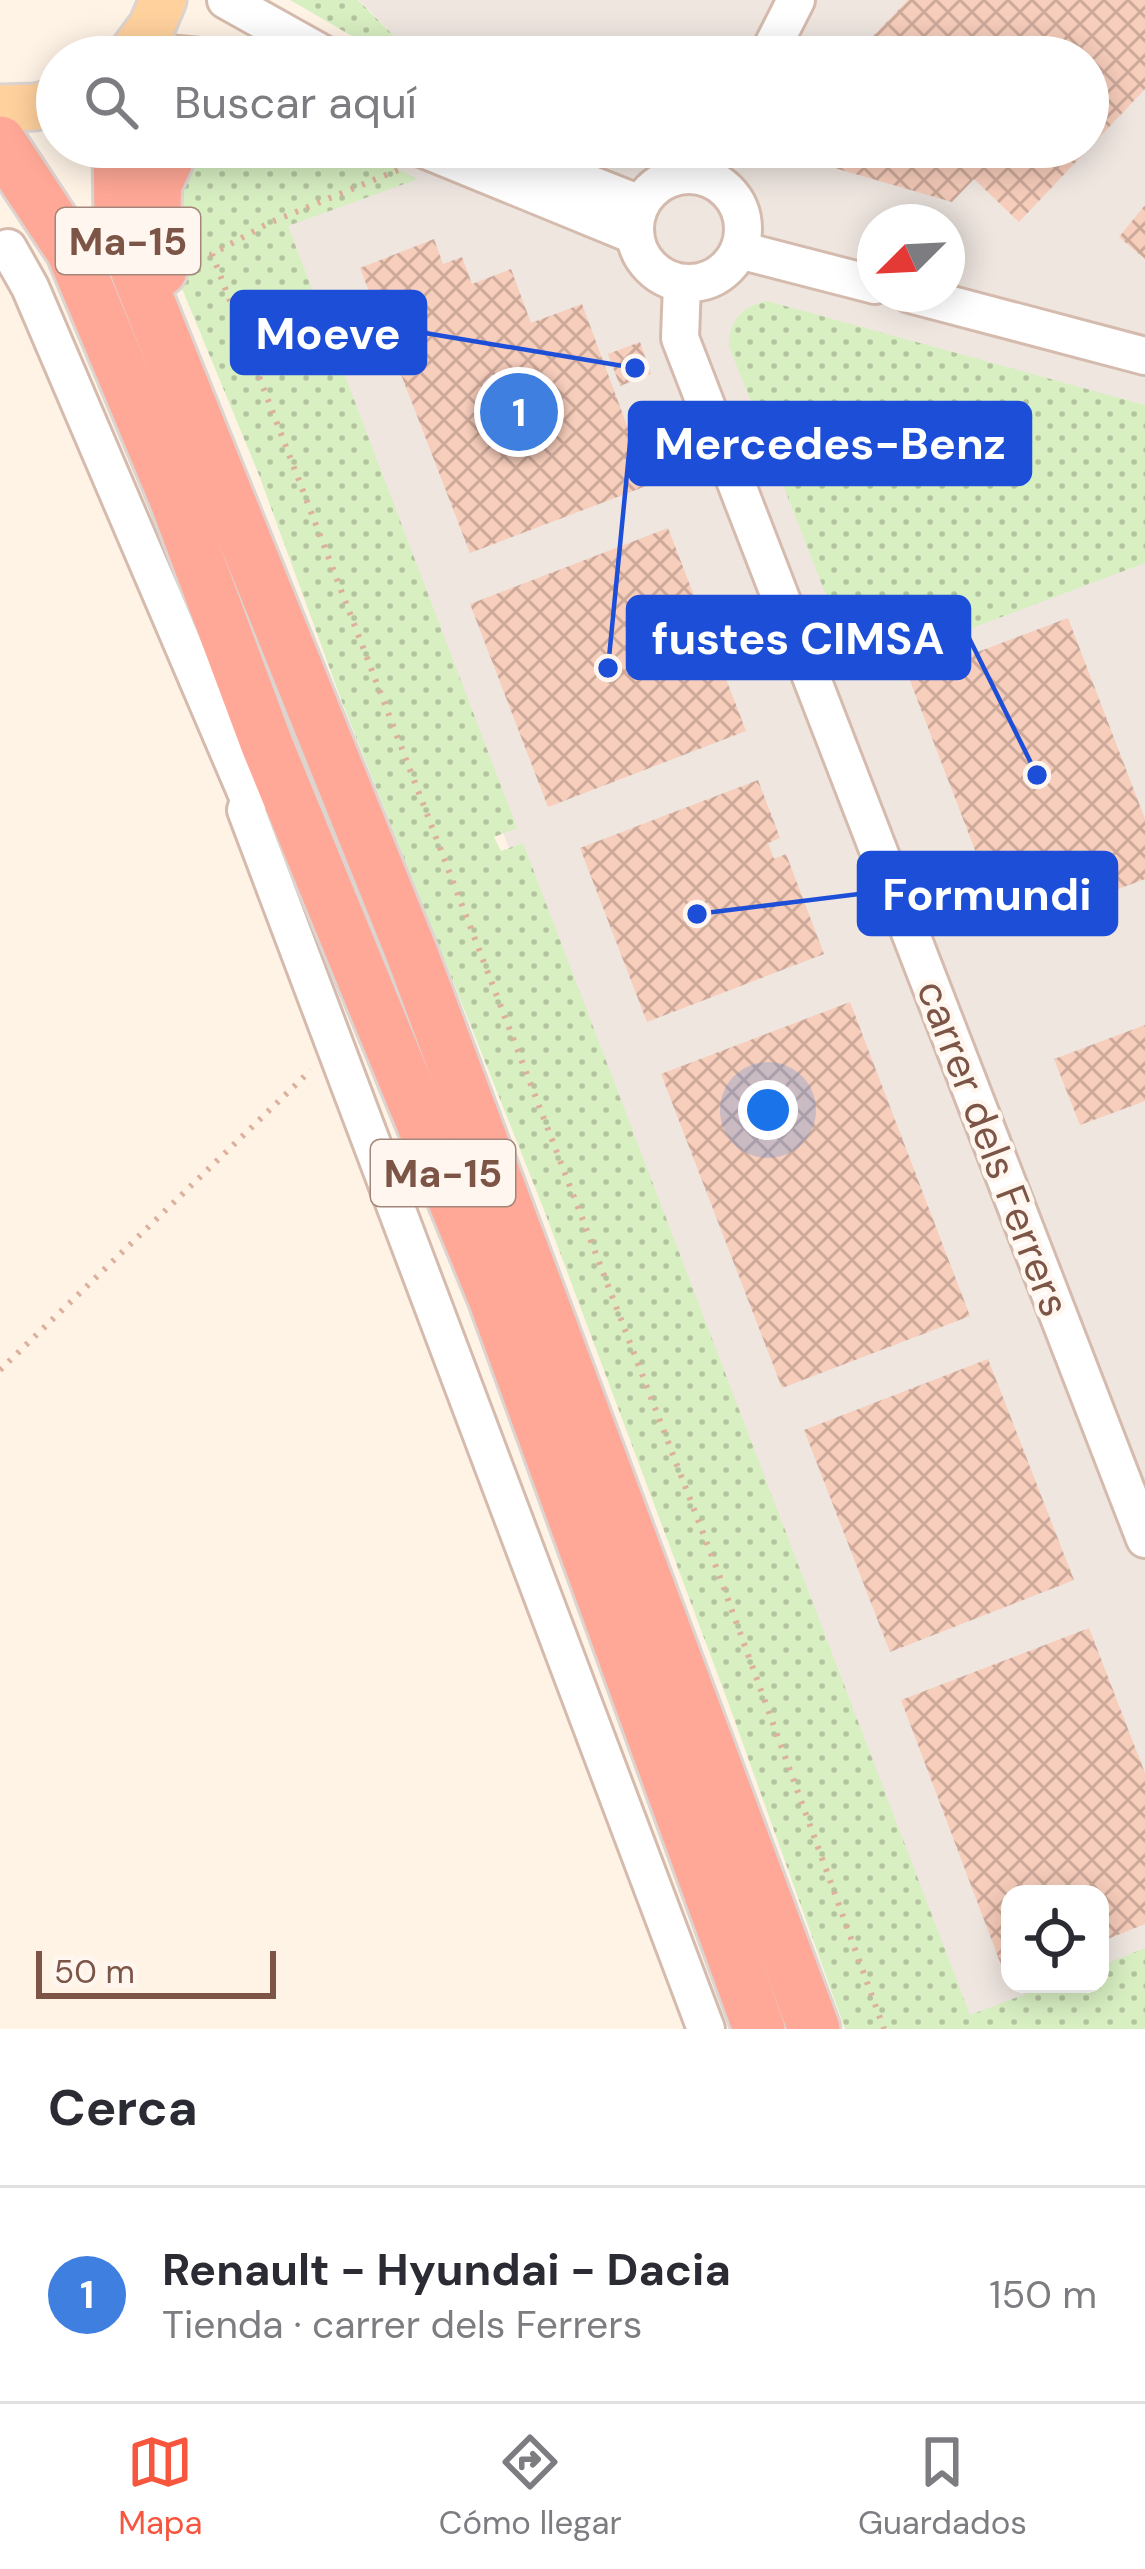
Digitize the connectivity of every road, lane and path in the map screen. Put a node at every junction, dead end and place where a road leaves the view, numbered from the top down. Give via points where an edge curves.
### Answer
1 (164, 0) edge
2 (226, 0) edge
3 (796, 0) edge
4 (144, 36) edge
5 (290, 36) edge
6 (778, 36) edge
7 (36, 107) edge
8 (0, 109) edge
9 (0, 142) edge
10 (119, 168) edge
11 (163, 168) edge
12 (390, 168) edge
13 (480, 168) edge
14 (537, 168) edge
15 (700, 168) edge
16 (715, 168) edge
17 (0, 182) edge
18 (637, 219) junction
19 (8, 248) dead end
20 (740, 250) junction
21 (857, 280) edge
22 (682, 284) junction
23 (965, 309) edge
24 (104, 327) junction
25 (161, 331) junction
26 (1145, 356) edge
27 (267, 745) junction
28 (250, 799) junction
29 (335, 1047) junction
30 (0, 1370) edge
31 (1145, 1539) edge
32 (706, 2029) edge
33 (759, 2029) edge
34 (814, 2029) edge
35 (884, 2029) edge

1 - 4 main road
2 - 5 street
3 - 6 street
7 - 8 main road
9 - 24 highway, Ma-15 via 72,251
10 - 25 highway, Ma-15 via 120,214
11 - 25 highway, Ma-15 via 154,228
12 - 35 path via 212,254 718,1572
13 - 18 street
14 - 18 street
15 - 18 street via 652,188
16 - 20 street via 742,214
17 - 24 highway, Ma-15
18 - 22 street via 639,252
19 - 28 street
20 - 21 street
20 - 22 street via 716,277
22 - 31 street, carrer dels Ferrers via 680,338
23 - 26 street
24 - 27 highway, Ma-15
25 - 34 highway, Ma-15 via 412,954
27 - 28 street
27 - 33 highway, Ma-15 via 494,1298
28 - 29 street via 246,811
29 - 30 path
29 - 32 street

